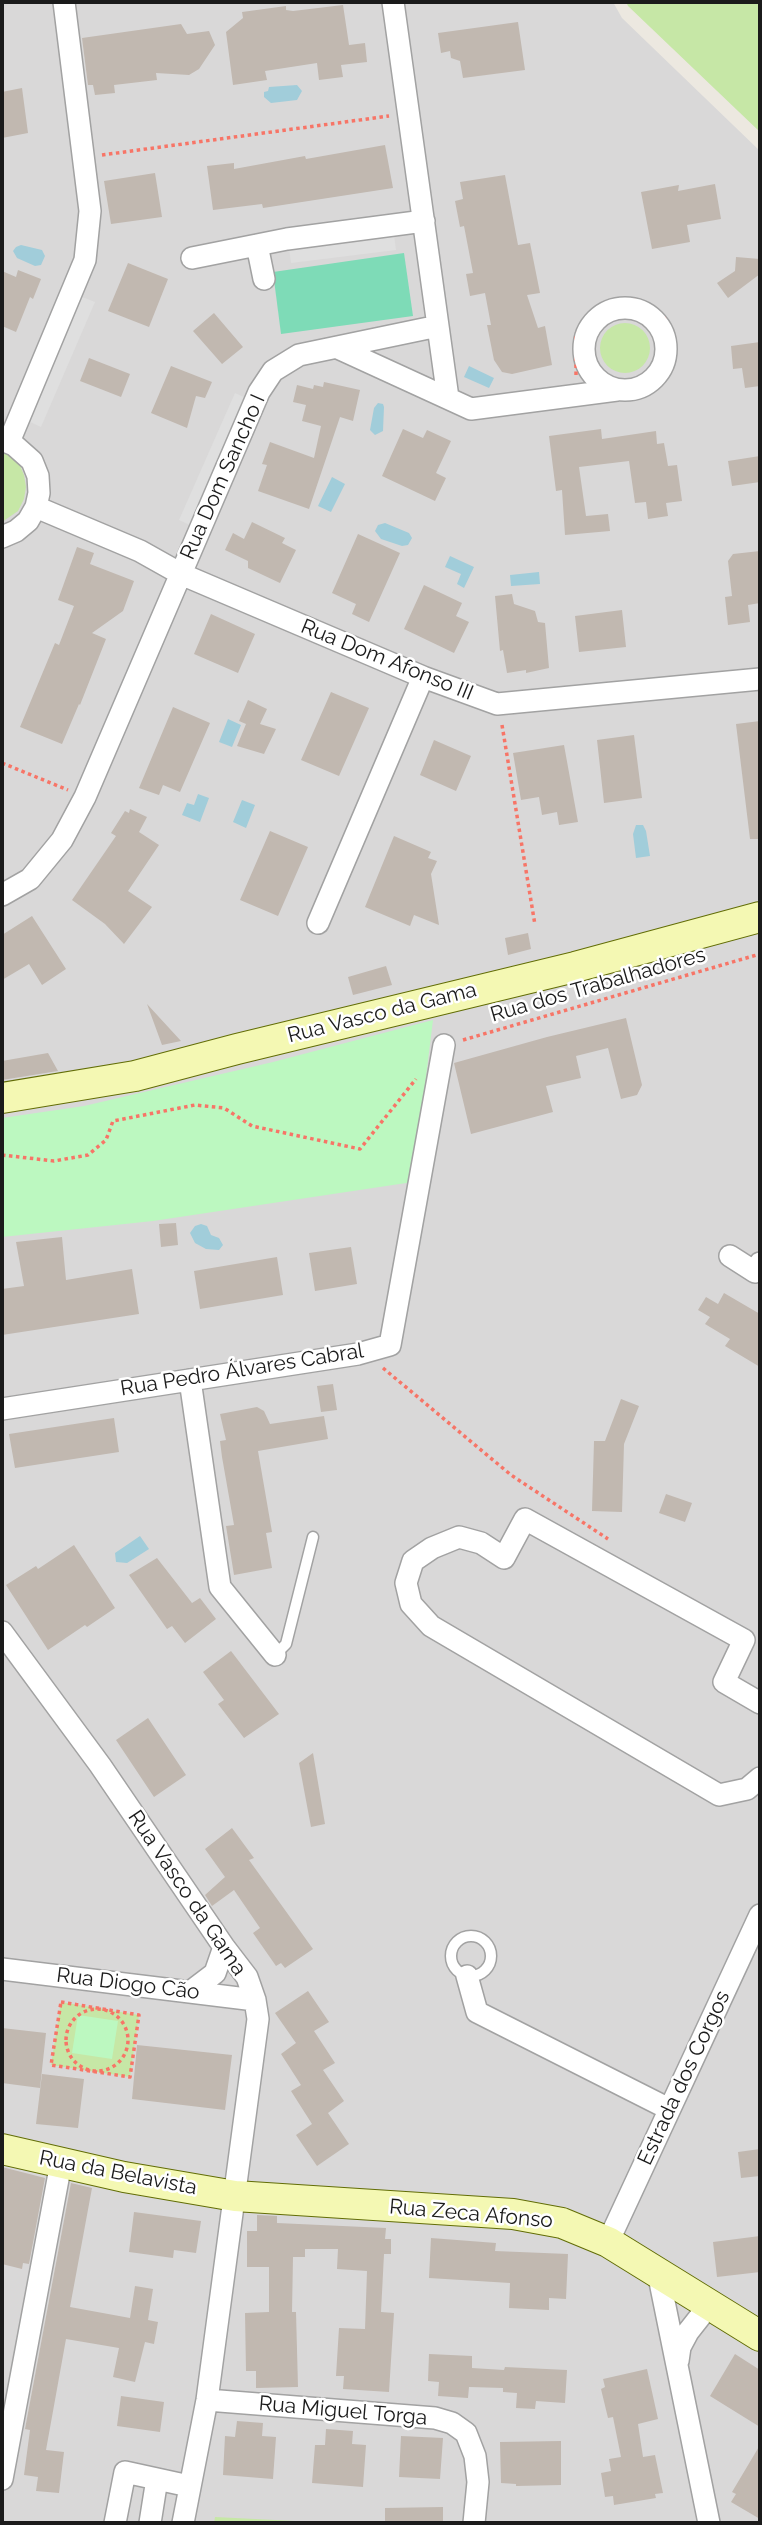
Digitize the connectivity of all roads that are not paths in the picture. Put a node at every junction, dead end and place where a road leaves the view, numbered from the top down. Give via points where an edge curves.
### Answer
1 (65, 2) edge
2 (393, 2) edge
3 (424, 221) junction
4 (257, 245) junction
5 (192, 258) dead end
6 (264, 279) dead end
7 (438, 326) junction
8 (338, 348) junction
9 (574, 381) junction
10 (622, 394) junction
11 (449, 398) junction
12 (6, 441) edge
13 (36, 507) junction
14 (2, 537) edge
15 (181, 573) junction
16 (423, 677) junction
17 (760, 679) edge
18 (2, 895) edge
19 (760, 917) edge
20 (318, 923) dead end
21 (444, 1045) road end
22 (2, 1098) edge
23 (730, 1256) dead end
24 (759, 1270) edge
25 (190, 1380) junction
26 (2, 1409) edge
27 (313, 1537) dead end
28 (2, 1632) edge
29 (275, 1655) joint
30 (760, 1703) edge
31 (760, 1778) edge
32 (760, 1915) edge
33 (224, 1947) junction
34 (2, 1969) edge
35 (467, 1976) dead end
36 (190, 1992) junction
37 (255, 2000) junction
38 (669, 2109) junction
39 (2, 2149) edge
40 (61, 2162) junction
41 (235, 2196) junction
42 (608, 2242) junction
43 (658, 2272) junction
44 (710, 2304) junction
45 (760, 2336) edge
46 (677, 2367) junction
47 (207, 2400) junction
48 (2, 2479) edge
49 (157, 2479) junction
50 (189, 2487) junction
51 (710, 2521) edge
52 (115, 2523) edge
53 (150, 2523) edge
54 (183, 2523) edge
55 (474, 2523) edge

1 - 12 street via 90,211 85,260
2 - 3 street
3 - 4 street
3 - 7 street
4 - 5 street
4 - 6 street
7 - 8 street, Rua Dom Sancho I
7 - 11 street
8 - 11 street
8 - 15 street, Rua Dom Sancho I via 299,355 273,371 259,392
9 - 10 street
9 - 10 street via 598,381
9 - 10 street via 592,325 607,312 632,309 657,323 664,336 666,358 648,384
9 - 11 street via 471,408
12 - 13 street via 32,461 38,476
13 - 14 street via 28,521
13 - 15 street, Rua Dom Afonso III
15 - 16 street, Rua Dom Afonso III
15 - 18 street, Rua Dom Sancho I via 85,797 62,840 30,878
16 - 17 street, Rua Dom Afonso III via 497,704
16 - 20 street
19 - 22 street, Rua Vasco da Gama via 135,1076
21 - 25 street, Rua Pedro Álvares Cabral via 390,1345
23 - 24 street
25 - 26 street, Rua Pedro Álvares Cabral
25 - 29 street via 220,1587
27 - 29 lane via 286,1644
28 - 33 street, Rua Vasco da Gama
30 - 31 street via 724,1682 744,1640 526,1519 503,1558 481,1543 459,1537 413,1561 406,1583 411,1604 431,1626 719,1795 747,1789
32 - 38 street, Estrada dos Corgos
33 - 36 street via 215,1973
33 - 37 street, Rua Vasco da Gama via 247,1977
34 - 36 street, Rua Diogo Cão
35 - 38 street via 477,2012
36 - 37 street, Rua Diogo Cão
37 - 41 street, Rua Vasco da Gama via 258,2019
38 - 42 street, Estrada dos Corgos
39 - 40 street, Rua da Belavista
40 - 41 street, Rua da Belavista
40 - 48 street
41 - 42 street, Rua Zeca Afonso via 513,2214 562,2222
41 - 47 street, Rua Vasco da Gama
42 - 43 street, Rua Zeca Afonso
43 - 44 street, Rua Zeca Afonso
43 - 46 street
44 - 45 street, Rua Zeca Afonso
44 - 46 street via 680,2347
46 - 51 street
47 - 50 street, Rua Vasco da Gama
47 - 55 street, Rua Miguel Torga via 453,2423 466,2433 475,2456
49 - 50 street
49 - 52 street via 125,2472
49 - 53 street
50 - 54 street, Rua Vasco da Gama

